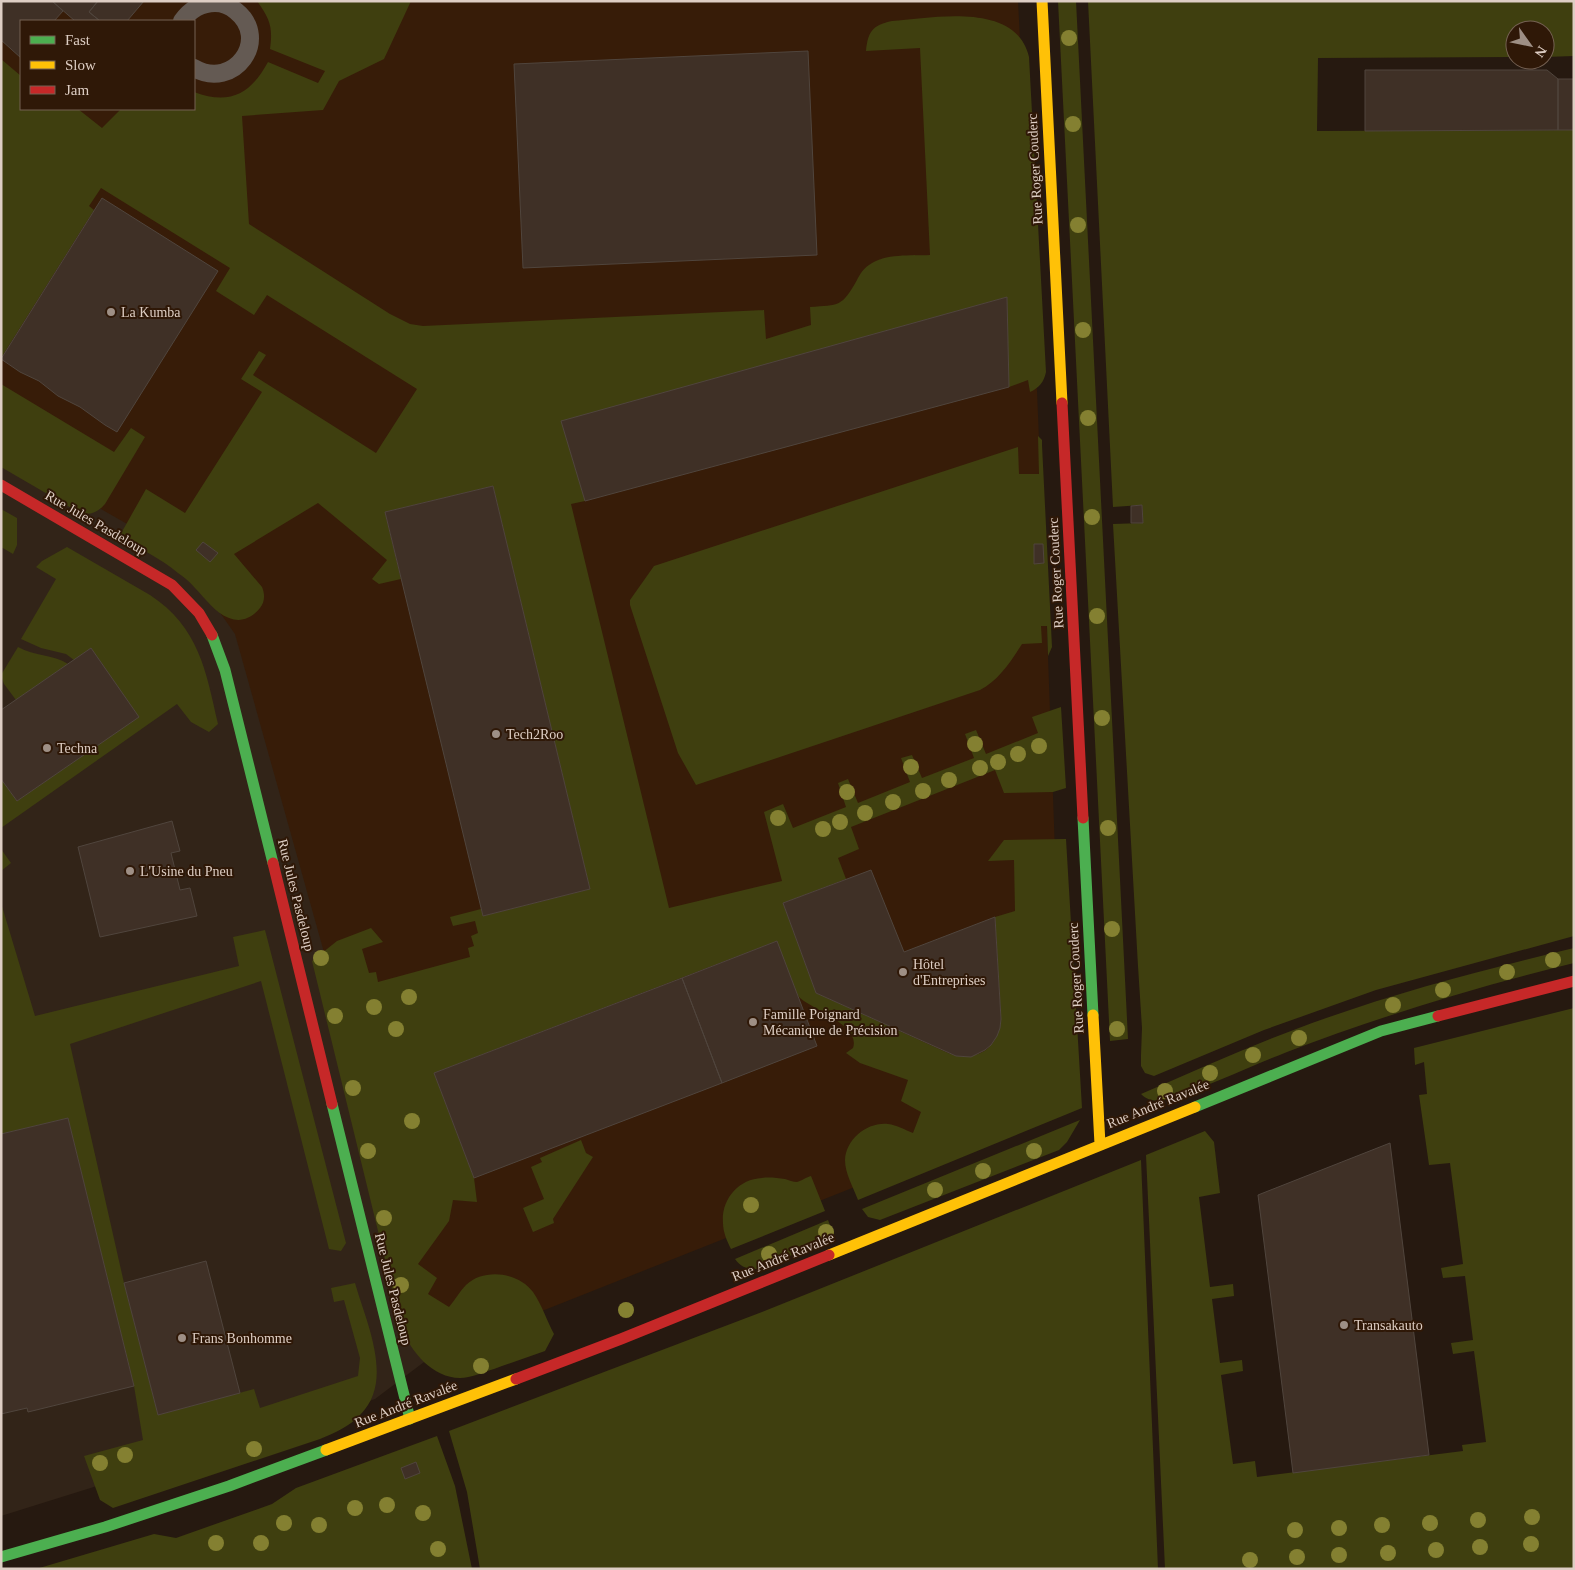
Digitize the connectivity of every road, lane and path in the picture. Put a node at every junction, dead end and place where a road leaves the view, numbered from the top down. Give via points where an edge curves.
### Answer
1 (195, 1) edge
2 (1042, 1) edge
3 (183, 20) edge
4 (195, 69) edge
5 (1, 485) edge
6 (1574, 981) edge
7 (1100, 1144) junction
8 (410, 1419) junction
9 (1, 1557) edge

1 - 3 lane
2 - 7 street, Rue Roger Couderc
3 - 4 lane via 196,7 220,3 240,14 249,31 246,55 233,69 214,75
5 - 8 street, Rue Jules Pasdeloup via 172,586 194,606 211,632 227,680
6 - 7 street, Rue André Ravalée via 1381,1031
7 - 8 street, Rue André Ravalée via 621,1339
8 - 9 street, Rue André Ravalée via 229,1486

